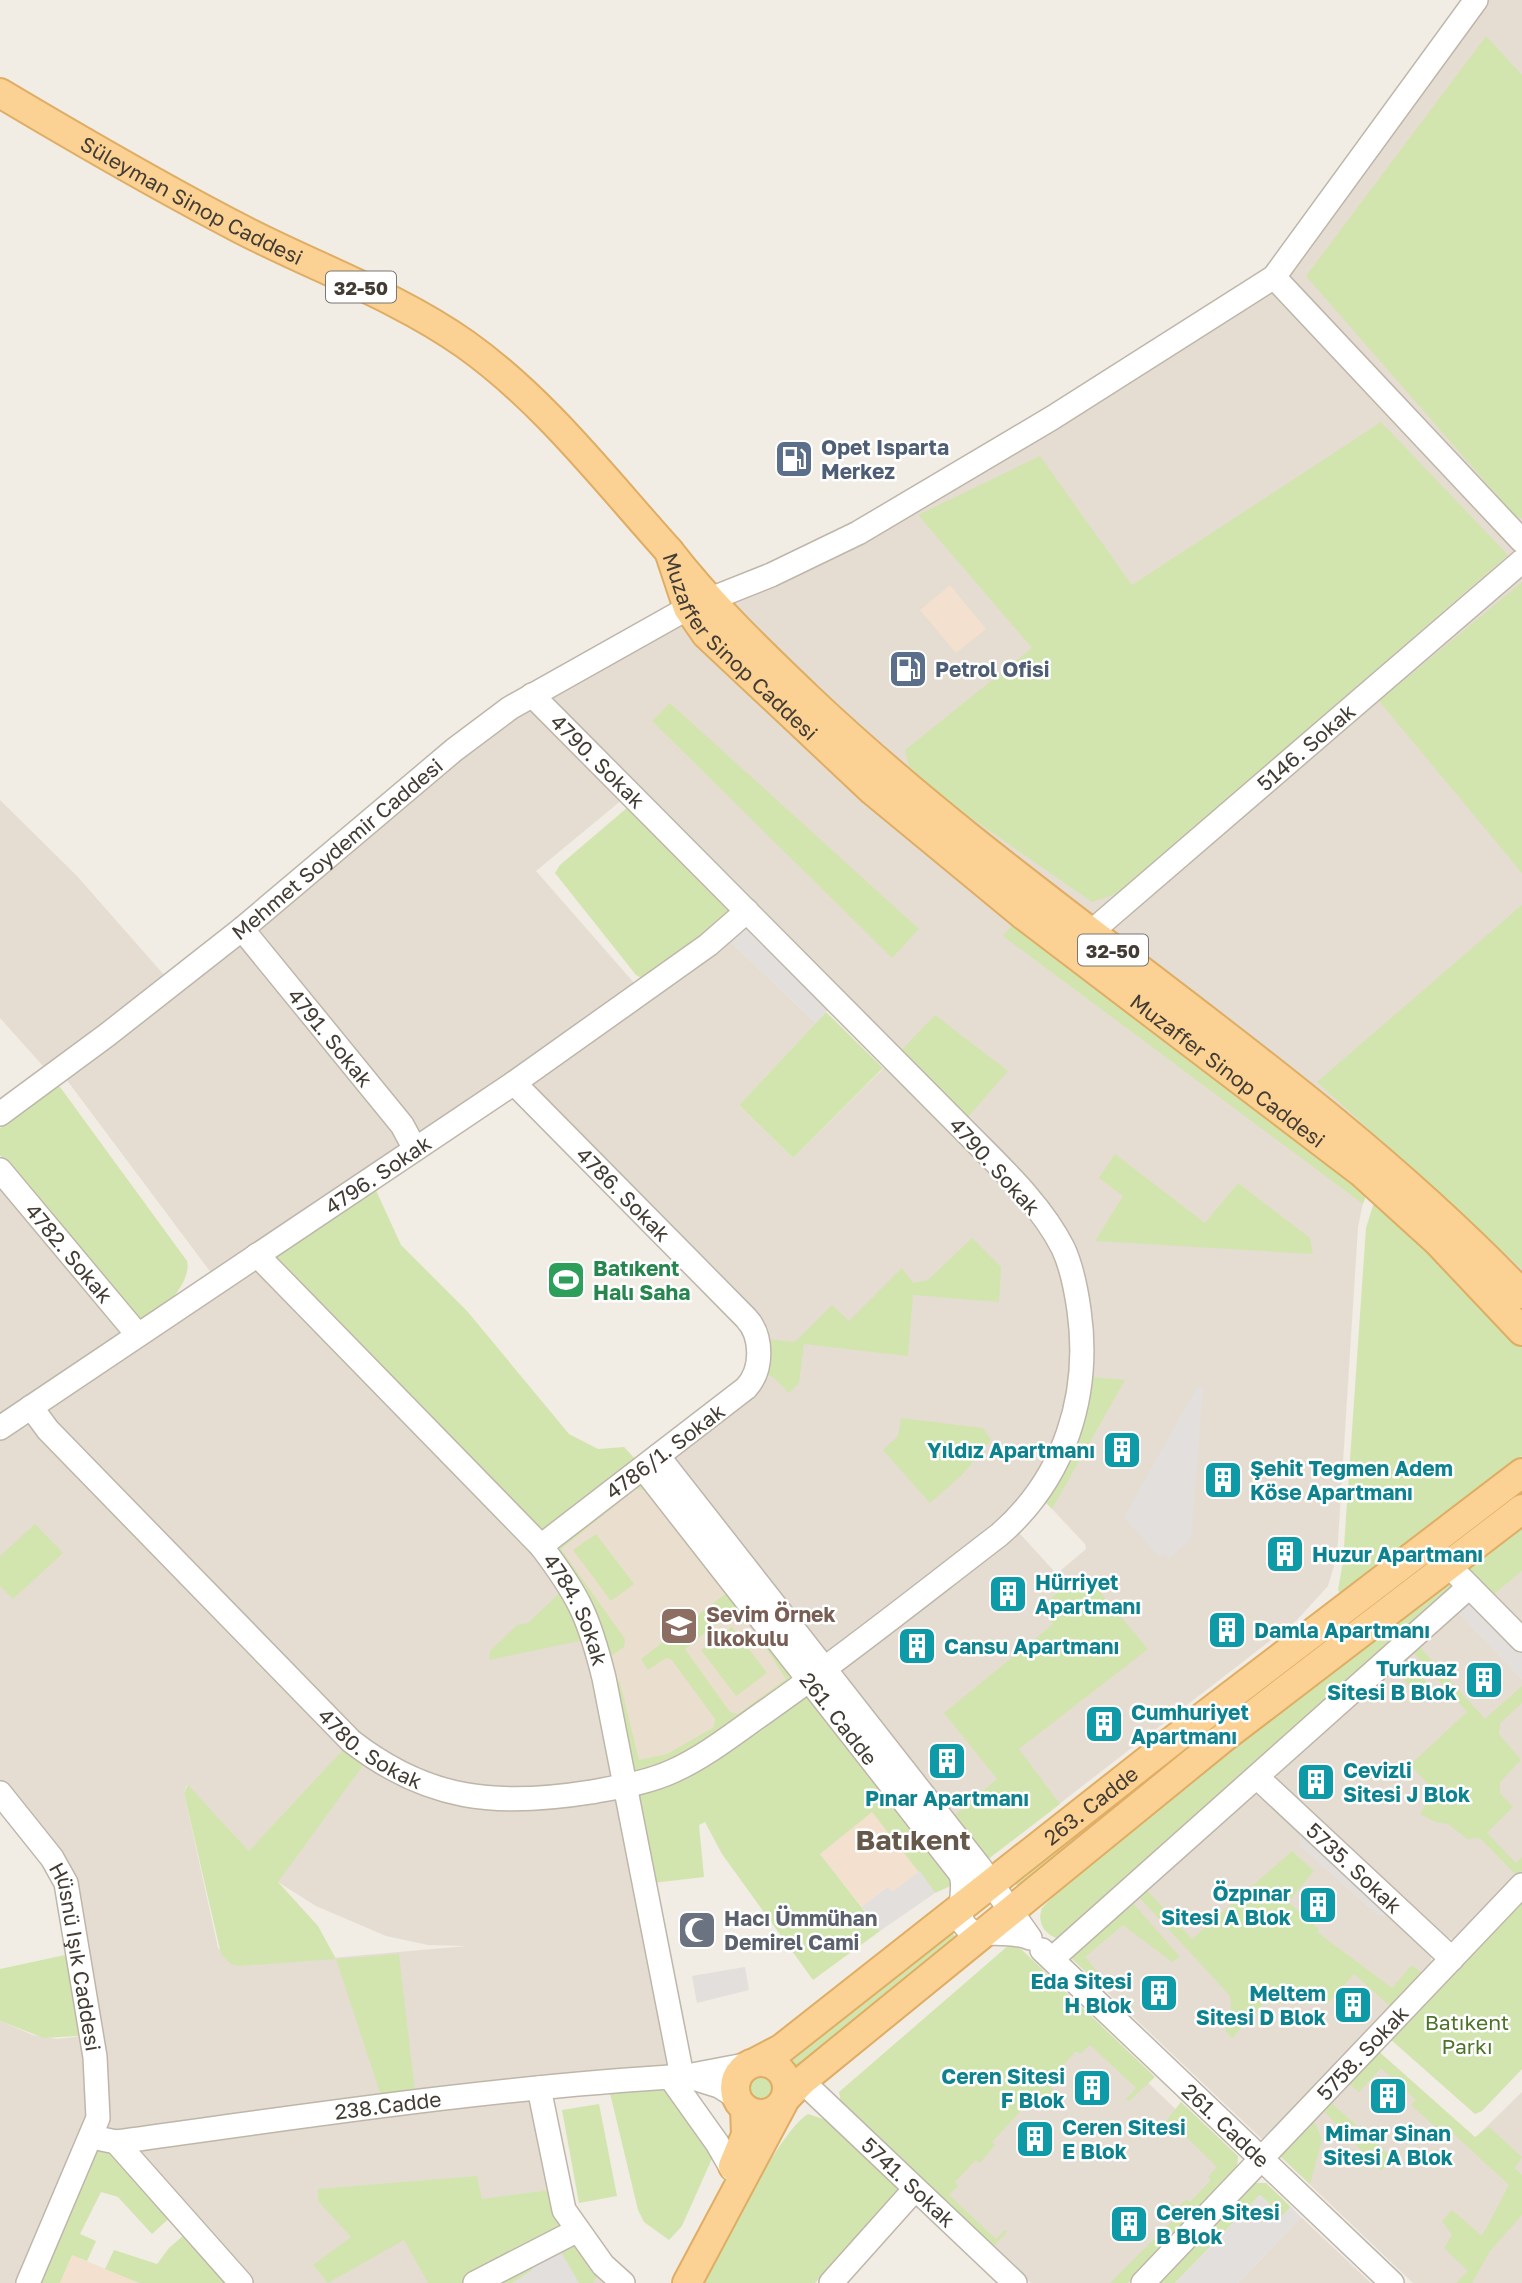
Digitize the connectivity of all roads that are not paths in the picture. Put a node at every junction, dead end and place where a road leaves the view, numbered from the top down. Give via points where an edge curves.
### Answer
1 (1476, 0) edge
2 (0, 93) edge
3 (1274, 277) junction
4 (1522, 541) edge
5 (668, 551) joint
6 (1522, 561) edge
7 (698, 604) junction
8 (532, 695) junction
9 (747, 911) junction
10 (242, 929) junction
11 (1090, 933) junction
12 (514, 1083) junction
13 (0, 1114) edge
14 (415, 1149) junction
15 (0, 1170) edge
16 (257, 1255) junction
17 (1522, 1294) edge
18 (1522, 1331) edge
19 (138, 1335) junction
20 (758, 1338) joint
21 (31, 1407) junction
22 (0, 1428) edge
23 (651, 1462) junction
24 (1522, 1472) edge
25 (1522, 1509) edge
26 (541, 1546) junction
27 (1448, 1566) junction
28 (1469, 1587) junction
29 (1522, 1640) edge
30 (816, 1675) junction
31 (1257, 1777) junction
32 (625, 1786) junction
33 (0, 1793) edge
34 (992, 1883) junction
35 (1522, 1885) edge
36 (961, 1908) junction
37 (1010, 1910) junction
38 (982, 1933) junction
39 (1030, 1938) junction
40 (1052, 1959) junction
41 (1452, 1959) junction
42 (754, 2063) junction
43 (680, 2076) junction
44 (539, 2088) junction
45 (790, 2094) junction
46 (741, 2104) junction
47 (92, 2137) junction
48 (116, 2142) junction
49 (1261, 2159) junction
50 (732, 2169) junction
51 (915, 2189) junction
52 (576, 2231) junction
53 (28, 2283) edge
54 (241, 2283) edge
55 (475, 2283) edge
56 (623, 2283) edge
57 (669, 2283) edge
58 (687, 2283) edge
59 (831, 2283) edge
60 (1015, 2283) edge
61 (1143, 2283) edge
62 (1392, 2283) edge

1 - 3 street
2 - 5 main road, Süleyman Sinop Caddesi / 32-50 via 228,222 412,312 466,345 536,405
3 - 4 street
3 - 7 street, Mehmet Soydemir Caddesi via 917,500 793,565
5 - 7 main road, Muzaffer Sinop Caddesi / 32-50
6 - 11 street, 5146. Sokak
7 - 8 street, Mehmet Soydemir Caddesi
7 - 11 main road, Muzaffer Sinop Caddesi / 32-50 via 889,773
7 - 18 main road, Muzaffer Sinop Caddesi / 32-50 via 706,635 873,791 1022,914 1361,1172 1438,1242
8 - 9 street, 4790. Sokak
8 - 10 street, Mehmet Soydemir Caddesi via 470,737
9 - 12 street, 4796. Sokak via 708,945
9 - 30 street, 4790. Sokak via 960,1126 1034,1208 1057,1238 1069,1264 1081,1333 1081,1376 1069,1434 1059,1460 1033,1500 999,1535
10 - 13 street, Mehmet Soydemir Caddesi
10 - 14 street, 4791. Sokak via 402,1125
11 - 17 main road, Muzaffer Sinop Caddesi / 32-50 via 1386,1163
12 - 14 street, 4796. Sokak
12 - 20 street, 4786. Sokak via 746,1318
14 - 16 street, 4796. Sokak
15 - 19 street, 4782. Sokak
16 - 19 street, 4796. Sokak
16 - 26 street, 4784. Sokak
19 - 21 street, 4796. Sokak
20 - 23 street, 4786/1. Sokak via 758,1364 751,1383
21 - 22 street, 4796. Sokak
21 - 32 street, 4780. Sokak via 48,1430 351,1741 388,1767 435,1788 492,1800 549,1799
23 - 26 street, 4786/1. Sokak
23 - 30 street, 261. Cadde
24 - 34 main road, 263. Cadde
25 - 27 main road, 263. Cadde
26 - 32 street, 4784. Sokak via 574,1591 591,1626
27 - 28 street
27 - 37 main road, 263. Cadde via 1223,1738
28 - 29 street
28 - 31 street
30 - 32 street, 4780. Sokak via 701,1757
30 - 34 street, 261. Cadde
30 - 36 street, 261. Cadde via 962,1876
31 - 40 street
31 - 41 street, 5735. Sokak
32 - 43 street, 4784. Sokak
33 - 47 street, Hüsnü Işık Caddesi via 52,1858 69,1895 95,2057 99,2103
34 - 36 main road, 263. Cadde
34 - 37 street, 261. Cadde
35 - 41 street, 5758. Sokak
36 - 38 street via 964,1925
36 - 42 main road, 263. Cadde via 781,2049
37 - 38 main road, 263. Cadde
37 - 39 street, 261. Cadde
38 - 39 street via 1011,1932
38 - 45 main road, 263. Cadde
39 - 40 street, 261. Cadde
40 - 49 street, 261. Cadde
41 - 49 street, 5758. Sokak
42 - 43 street, 238.Cadde
42 - 45 main road via 767,2062 782,2072
42 - 46 main road via 737,2077
43 - 44 street, 238.Cadde
43 - 46 street via 719,2085
43 - 50 street
44 - 48 street, 238.Cadde
44 - 52 street via 561,2201
45 - 46 main road via 777,2109 761,2114
45 - 51 street, 5741. Sokak
45 - 58 main road, 263. Cadde
46 - 50 main road via 746,2135
47 - 48 street, 238.Cadde
47 - 53 street, Hüsnü Işık Caddesi
48 - 54 street
49 - 61 street, 5758. Sokak
49 - 62 street, 261. Cadde
50 - 57 main road
51 - 59 street
51 - 60 street, 5741. Sokak
52 - 55 street
52 - 56 street

